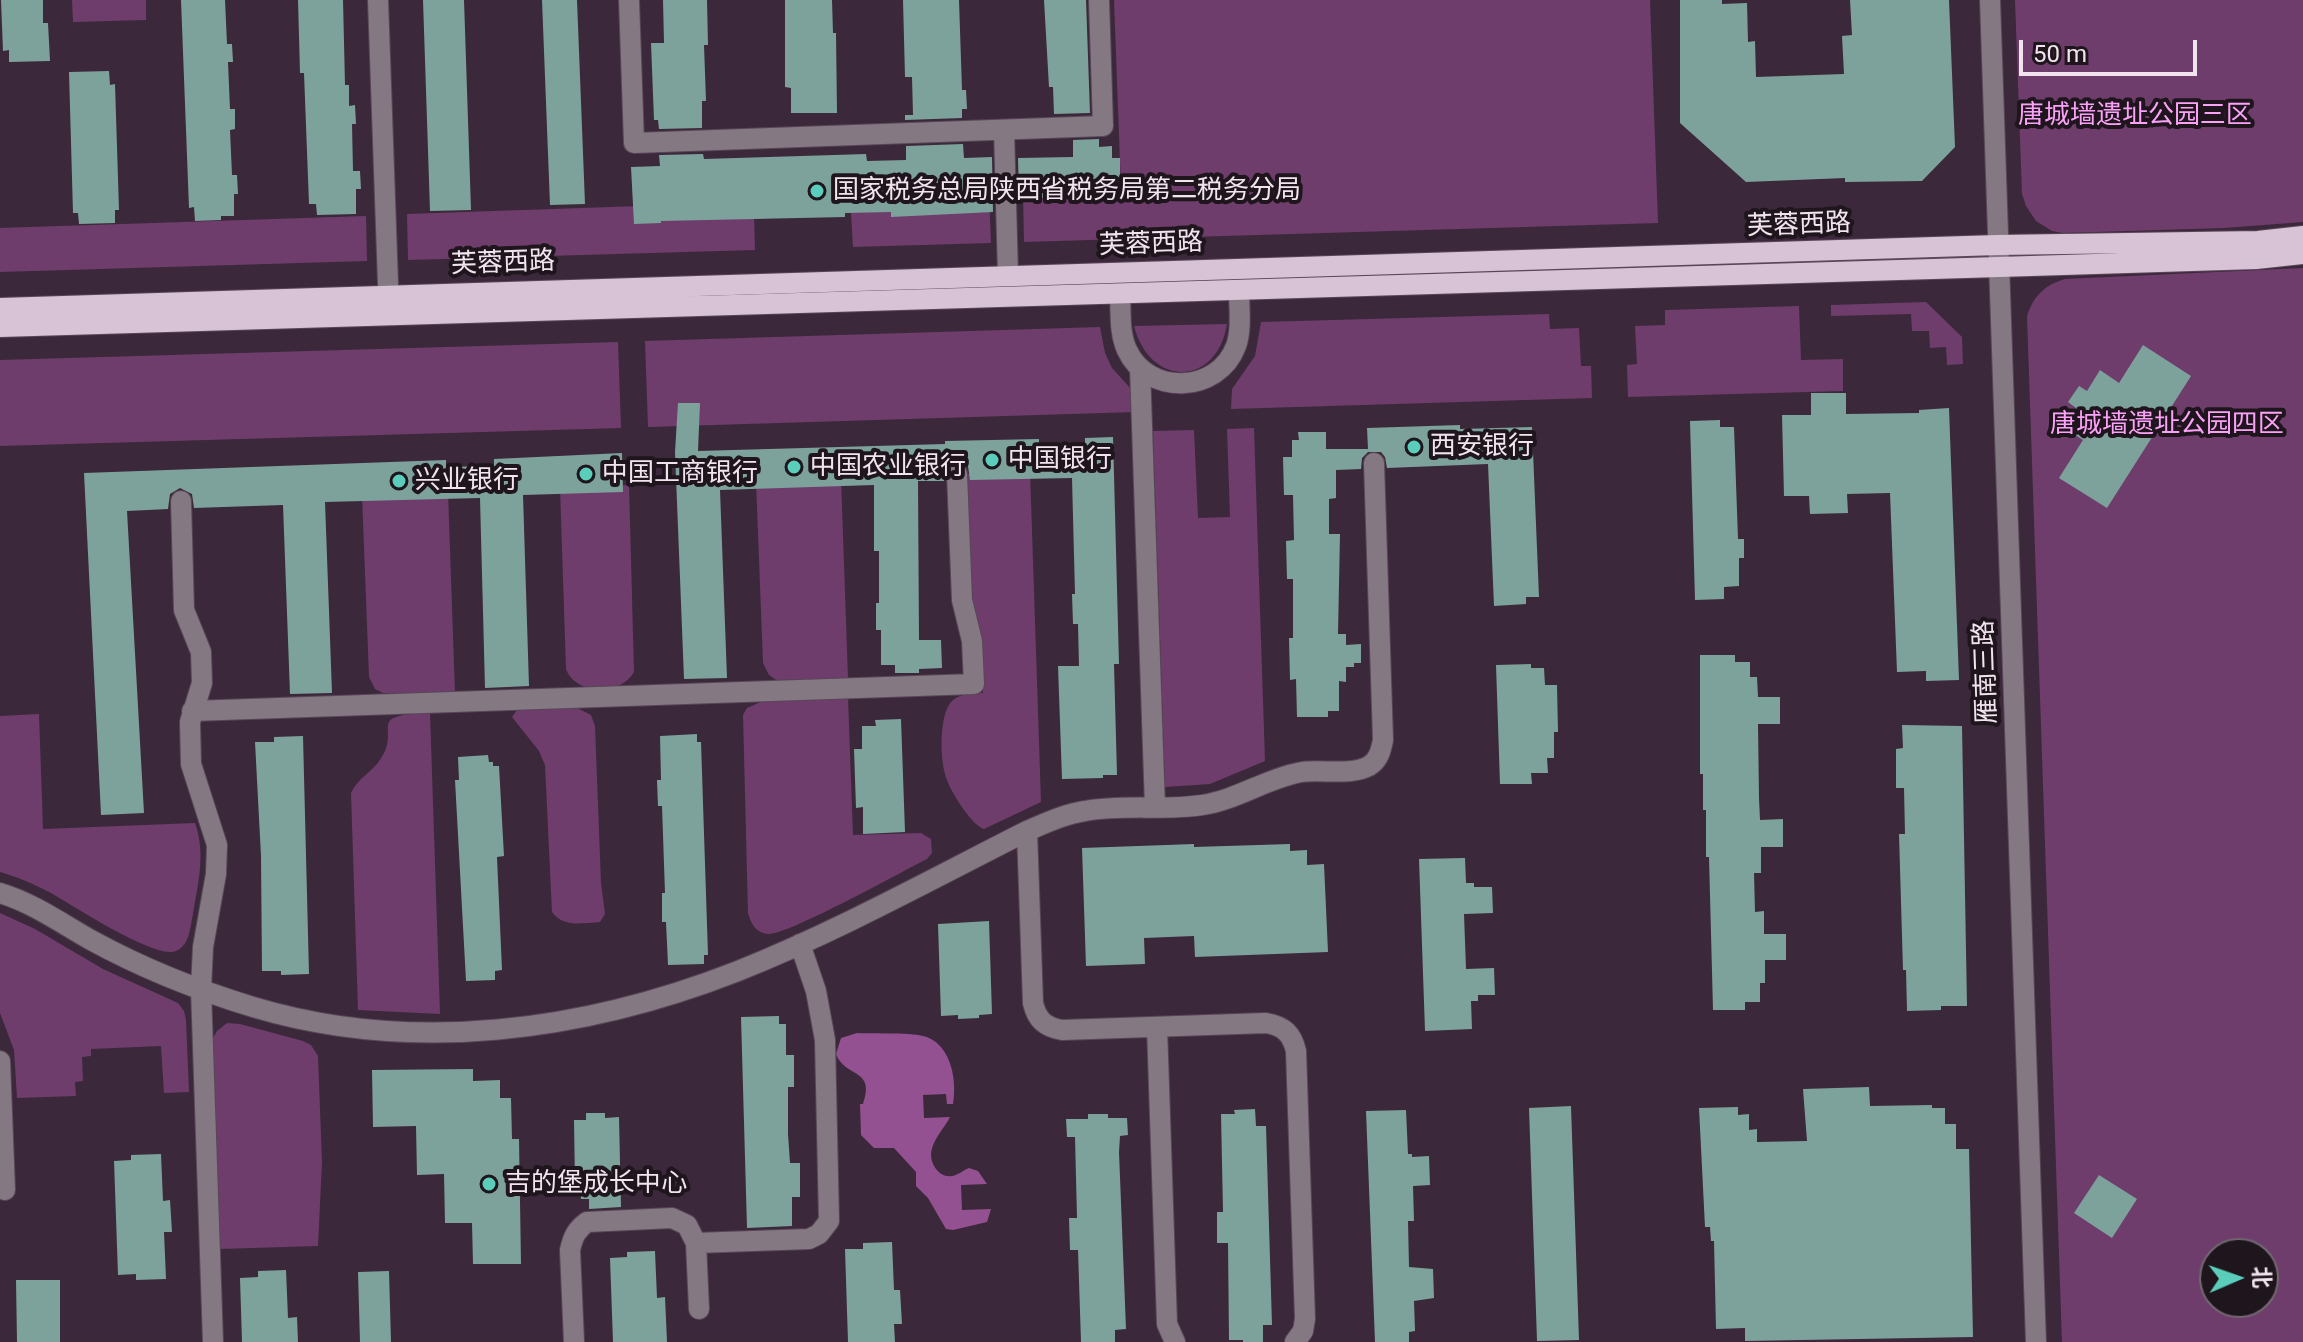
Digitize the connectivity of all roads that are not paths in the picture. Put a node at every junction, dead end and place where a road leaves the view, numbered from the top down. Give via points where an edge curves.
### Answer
1 (378, 0) edge
2 (629, 0) edge
3 (1099, 0) edge
4 (1990, 0) edge
5 (1004, 130) junction
6 (2303, 236) edge
7 (1998, 245) junction
8 (2303, 254) edge
9 (1999, 267) junction
10 (1008, 275) junction
11 (1239, 290) junction
12 (388, 294) junction
13 (1120, 294) junction
14 (0, 308) edge
15 (389, 316) junction
16 (0, 327) edge
17 (1140, 368) junction
18 (1374, 463) dead end
19 (957, 474) dead end
20 (181, 501) dead end
21 (192, 711) junction
22 (1155, 807) junction
23 (1027, 831) junction
24 (0, 893) edge
25 (800, 944) junction
26 (201, 989) junction
27 (1157, 1027) junction
28 (0, 1061) edge
29 (5, 1190) dead end
30 (696, 1243) junction
31 (699, 1309) dead end
32 (213, 1342) edge
33 (574, 1342) edge
34 (1175, 1342) edge
35 (1295, 1342) edge
36 (2036, 1342) edge

1 - 12 street
2 - 5 street via 634,143
3 - 5 street via 1103,126
4 - 7 street, 雁南三路
5 - 10 street
6 - 7 main road, 芙蓉西路
7 - 9 street, 雁南三路
7 - 10 main road, 芙蓉西路
8 - 9 main road, 芙蓉西路
9 - 11 main road, 芙蓉西路
9 - 36 street, 雁南三路
10 - 12 main road, 芙蓉西路
11 - 13 main road, 芙蓉西路
11 - 17 street via 1236,346 1224,366 1205,379 1183,384 1159,381
12 - 14 main road, 芙蓉西路
12 - 15 street
13 - 15 main road, 芙蓉西路
13 - 17 street via 1127,350
15 - 16 main road, 芙蓉西路
17 - 22 street
18 - 22 street via 1383,740 1376,760 1356,770 1280,777 1226,800
19 - 21 street via 962,600 972,641 974,684
20 - 21 street via 184,610 201,652 202,683
21 - 26 street via 191,764 217,845
22 - 23 street via 1083,811
23 - 25 street
23 - 27 street via 1035,1014 1042,1023 1062,1030
24 - 26 street via 131,960
25 - 26 street via 705,983 632,1005 469,1032 339,1027
25 - 30 street via 825,1040 829,1221 809,1239
26 - 32 street
27 - 34 street via 1167,1324
27 - 35 street via 1266,1023 1287,1031 1293,1040 1305,1319
28 - 29 street
30 - 31 street
30 - 33 street via 687,1225 672,1218 598,1220 578,1229 570,1250

